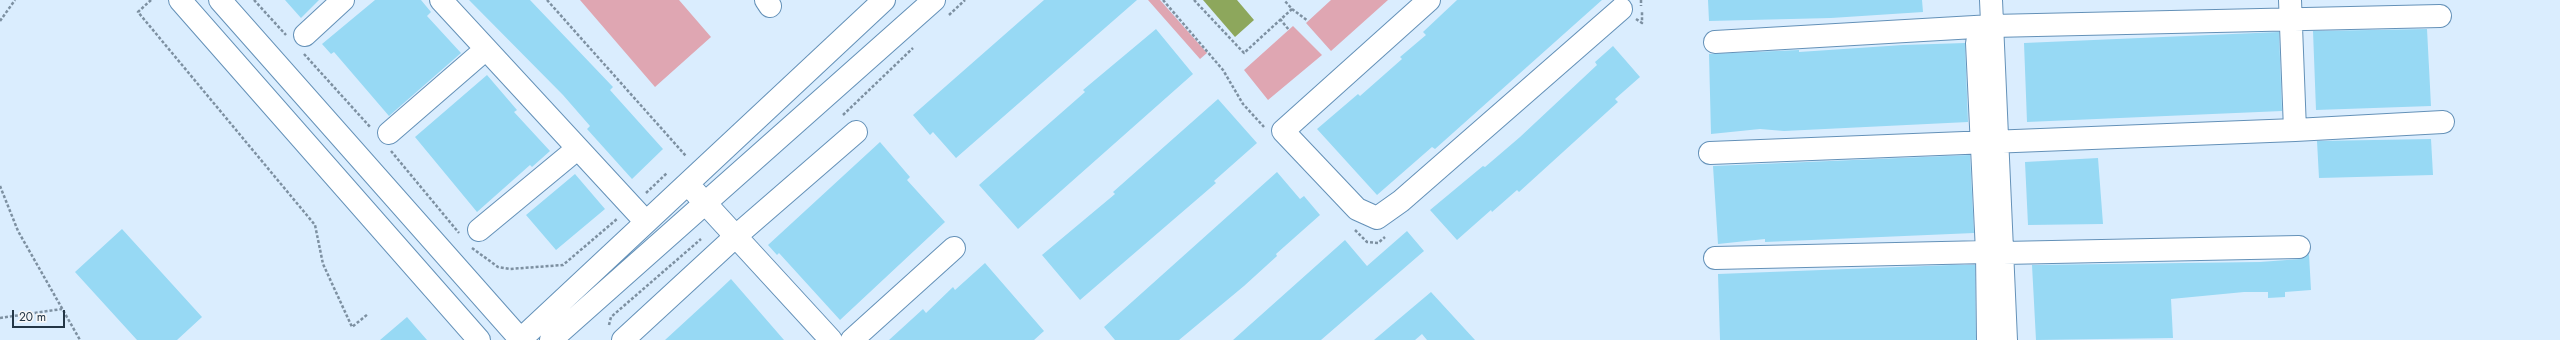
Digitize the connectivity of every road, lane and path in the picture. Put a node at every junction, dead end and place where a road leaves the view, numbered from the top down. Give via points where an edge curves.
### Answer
1 (15, 0) edge
2 (151, 0) edge
3 (180, 0) edge
4 (220, 0) edge
5 (254, 0) edge
6 (343, 0) edge
7 (440, 0) edge
8 (547, 0) edge
9 (884, 0) edge
10 (965, 0) edge
11 (1162, 0) edge
12 (1194, 0) edge
13 (1284, 0) edge
14 (1429, 0) edge
15 (1977, 0) edge
16 (1991, 0) edge
17 (941, 8) edge
18 (1292, 9) junction
19 (1621, 9) dead end
20 (2290, 10) edge
21 (2440, 16) dead end
22 (1280, 19) junction
23 (0, 21) edge
24 (1308, 21) dead end
25 (1984, 27) junction
26 (1289, 30) dead end
27 (298, 41) junction
28 (919, 42) dead end
29 (1715, 42) dead end
30 (486, 49) junction
31 (2443, 122) dead end
32 (849, 124) joint
33 (1263, 125) dead end
34 (2295, 130) junction
35 (383, 136) junction
36 (1989, 142) junction
37 (352, 149) junction
38 (577, 149) junction
39 (1710, 153) dead end
40 (686, 156) dead end
41 (331, 172) junction
42 (687, 184) junction
43 (0, 186) edge
44 (705, 202) junction
45 (646, 222) junction
46 (729, 229) junction
47 (470, 237) junction
48 (2299, 247) dead end
49 (954, 248) dead end
50 (1995, 253) junction
51 (1715, 258) dead end
52 (563, 265) dead end
53 (62, 309) junction
54 (368, 314) dead end
55 (0, 318) edge
56 (616, 334) edge
57 (80, 340) edge
58 (478, 340) edge
59 (520, 340) edge
60 (551, 340) edge
61 (831, 340) edge
62 (852, 340) edge
63 (1988, 340) edge
64 (2006, 340) edge

1 - 23 path
2 - 54 path via 138,12 315,225 323,264 352,327
3 - 41 street
4 - 37 street
5 - 27 path
6 - 27 street
7 - 30 street
8 - 40 path
9 - 42 street
10 - 17 path
11 - 33 path via 1223,70 1243,104
12 - 22 path via 1244,53
13 - 18 path
14 - 19 street via 1283,132 1357,209 1378,218 1401,202
15 - 25 street
16 - 25 street
17 - 44 street
18 - 22 path
18 - 24 path
20 - 21 street
20 - 25 street
20 - 34 street
22 - 26 path
25 - 29 street
25 - 36 street
27 - 35 path
28 - 32 path
30 - 35 street
30 - 38 street
31 - 34 street
32 - 46 street
34 - 36 street
35 - 47 path
36 - 39 street
36 - 50 street
37 - 41 street
37 - 59 street
38 - 45 street
38 - 47 street
41 - 58 street
42 - 44 street
42 - 45 street
43 - 53 path via 18,231
44 - 46 street
44 - 60 street
45 - 59 street
46 - 56 street
46 - 56 path via 611,317
46 - 61 street
47 - 52 path via 475,252 498,267 510,269
48 - 50 street
49 - 62 street
50 - 51 street
50 - 63 street
50 - 64 street
53 - 55 path
53 - 57 path

